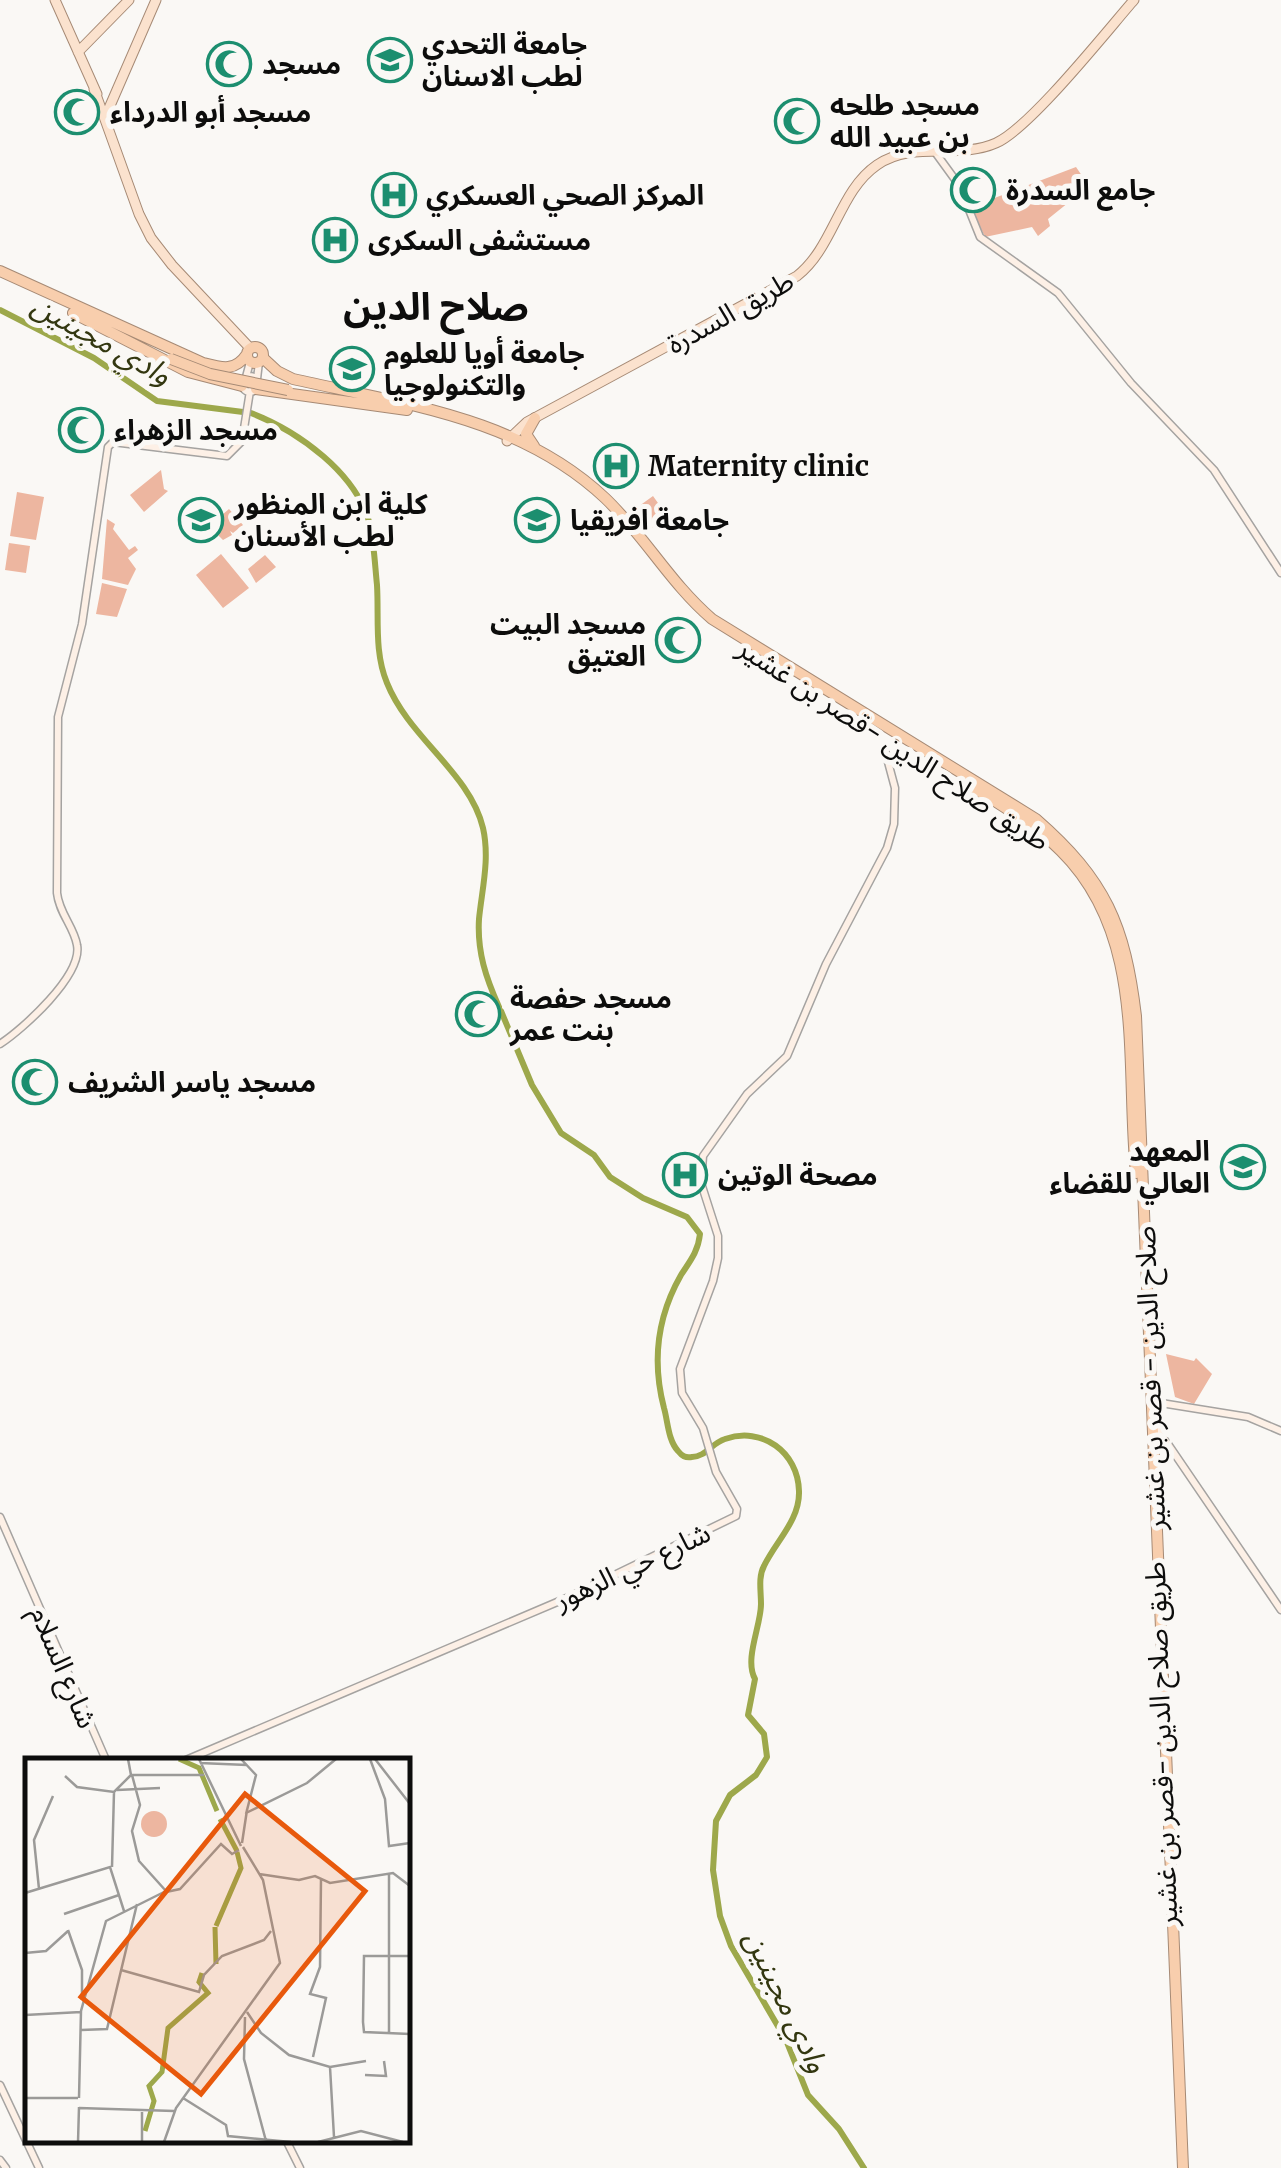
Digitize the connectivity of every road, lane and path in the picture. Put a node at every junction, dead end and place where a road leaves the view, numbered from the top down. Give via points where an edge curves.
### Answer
1 (55, 0) edge
2 (130, 0) edge
3 (156, 0) edge
4 (1134, 0) edge
5 (78, 52) junction
6 (105, 115) junction
7 (933, 150) junction
8 (953, 150) junction
9 (945, 162) junction
10 (0, 274) edge
11 (112, 328) junction
12 (254, 357) junction
13 (250, 385) junction
14 (380, 402) junction
15 (536, 418) junction
16 (522, 425) junction
17 (494, 428) junction
18 (511, 439) junction
19 (538, 450) junction
20 (1281, 573) edge
21 (778, 664) junction
22 (884, 747) dead end
23 (0, 1042) edge
24 (1140, 1185) junction
25 (1151, 1394) junction
26 (1179, 1406) junction
27 (1151, 1417) junction
28 (1281, 1431) edge
29 (1165, 1442) junction
30 (1153, 1447) junction
31 (0, 1517) edge
32 (1281, 1610) edge
33 (105, 1758) edge
34 (191, 1758) edge
35 (1171, 1933) junction
36 (0, 2085) edge
37 (25, 2138) edge
38 (27, 2143) edge
39 (288, 2143) edge
40 (0, 2160) edge
41 (6, 2168) edge
42 (39, 2168) edge
43 (300, 2168) edge
44 (1181, 2168) edge

1 - 5 main road
2 - 5 main road
3 - 6 main road
4 - 8 main road, طريق السدرة via 1016,130 994,144
5 - 6 main road
6 - 12 main road via 151,238
7 - 8 main road, طريق السدرة
7 - 9 street
7 - 15 main road, طريق السدرة via 896,155 870,170 819,254 798,276
8 - 9 street
9 - 20 street via 980,238 1058,293 1214,470
10 - 11 highway, طريق صلاح الدين -قصر بن غشير
10 - 11 highway via 45,289
11 - 12 highway via 212,366 234,367
11 - 13 highway, طريق صلاح الدين -قصر بن غشير via 188,372
11 - 14 highway, bridge via 213,372
12 - 13 street
12 - 14 highway, صلاح الدين - قصر بن غشير via 289,378
13 - 14 highway, طريق صلاح الدين -قصر بن غشير
13 - 23 street via 242,441 228,456 113,442 108,447 82,624 58,729 58,904 82,948 28,1024
14 - 17 highway, صلاح الدين - قصر بن غشير
14 - 18 highway, طريق صلاح الدين -قصر بن غشير
15 - 16 main road, طريق السدرة
15 - 18 main road
15 - 19 highway via 526,434
16 - 17 highway
16 - 18 main road, طريق السدرة
17 - 18 highway, صلاح الدين - قصر بن غشير
18 - 19 highway, صلاح الدين - قصر بن غشير
18 - 21 highway, طريق صلاح الدين -قصر بن غشير via 589,492 698,616
19 - 21 highway, صلاح الدين - قصر بن غشير via 607,500 698,607
21 - 24 highway, صلاح الدين - قصر بن غشير via 1027,813 1081,862 1110,906 1127,954 1136,1016
22 - 34 street, شارع حي الزهور via 896,802 883,857 787,1056 747,1094 700,1168 718,1258 679,1382 736,1516 569,1596
24 - 25 highway, صلاح الدين - قصر بن غشير
24 - 35 highway, طريق صلاح الدين -قصر بن غشير
25 - 26 street
25 - 27 highway, صلاح الدين - قصر بن غشير
26 - 27 street via 1160,1408
26 - 28 street via 1248,1417
27 - 29 street
27 - 30 highway, صلاح الدين - قصر بن غشير
29 - 30 street via 1156,1440
29 - 32 street
30 - 35 highway, صلاح الدين - قصر بن غشير
31 - 33 street, شارع السلام
35 - 44 highway, صلاح الدين - قصر بن غشير
36 - 37 street
38 - 42 street
39 - 43 street
40 - 41 street

